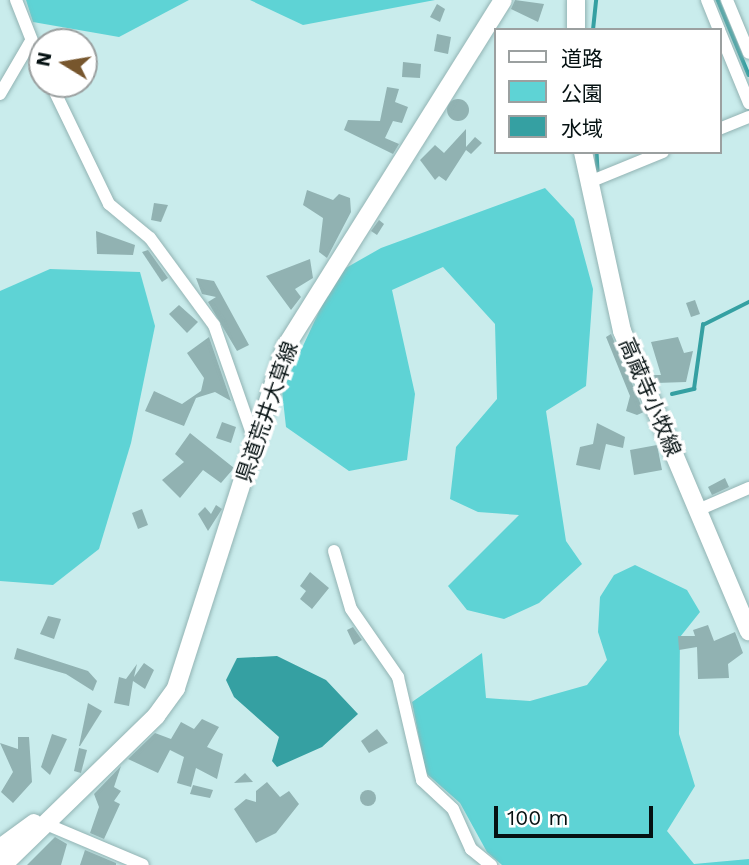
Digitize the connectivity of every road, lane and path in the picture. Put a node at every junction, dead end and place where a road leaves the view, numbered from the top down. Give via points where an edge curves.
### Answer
1 (16, 0) edge
2 (503, 0) edge
3 (576, 0) edge
4 (707, 0) edge
5 (727, 0) edge
6 (576, 28) edge
7 (718, 28) edge
8 (28, 33) edge
9 (721, 35) edge
10 (28, 46) edge
11 (749, 53) edge
12 (0, 94) edge
13 (58, 98) edge
14 (749, 103) edge
15 (749, 117) edge
16 (721, 128) edge
17 (583, 154) edge
18 (658, 154) edge
19 (587, 183) junction
20 (255, 442) junction
21 (749, 488) edge
22 (698, 510) junction
23 (334, 551) dead end
24 (749, 631) edge
25 (80, 793) junction
26 (46, 824) junction
27 (0, 848) edge
28 (3, 865) edge
29 (143, 865) edge
30 (491, 865) edge

1 - 8 street
2 - 20 main road, 県道荒井大草線 via 286,346
3 - 6 main road
4 - 7 street
5 - 11 street
9 - 14 street
10 - 12 street
13 - 20 street via 109,204 149,238 214,325
15 - 16 street
17 - 19 main road, 高蔵寺小牧線
18 - 19 street
19 - 22 main road, 高蔵寺小牧線 via 622,331
20 - 25 main road, 県道荒井大草線 via 176,688
21 - 22 street
22 - 24 main road, 高蔵寺小牧線
23 - 30 street via 351,609 398,677 422,780 453,809 471,849
25 - 26 main road, 県道荒井大草線
25 - 27 main road, 県道荒井大草線
26 - 28 main road, 県道荒井大草線
26 - 29 street

